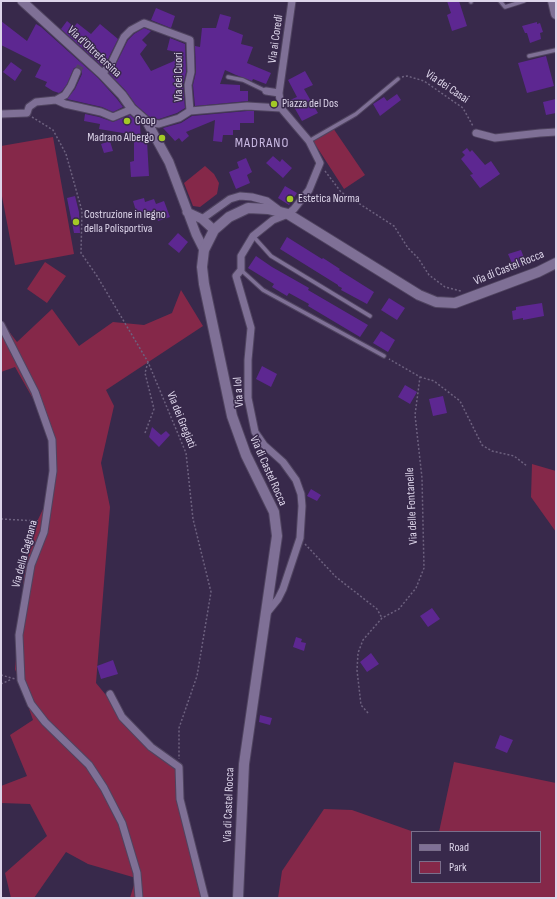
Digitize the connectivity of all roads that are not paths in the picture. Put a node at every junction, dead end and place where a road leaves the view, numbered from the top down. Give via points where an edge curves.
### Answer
1 (22, 1) edge
2 (292, 1) edge
3 (500, 1) edge
4 (524, 1) edge
5 (553, 1) edge
6 (556, 14) edge
7 (556, 50) edge
8 (529, 56) dead end
9 (77, 72) tunnel mouth
10 (102, 74) junction
11 (228, 77) dead end
12 (398, 79) road end
13 (266, 91) joint
14 (279, 93) junction
15 (56, 100) junction
16 (281, 108) junction
17 (132, 109) junction
18 (190, 111) junction
19 (1, 114) edge
20 (147, 122) junction
21 (556, 132) edge
22 (476, 133) road end
23 (309, 141) junction
24 (187, 212) junction
25 (285, 213) junction
26 (202, 219) junction
27 (214, 230) junction
28 (253, 236) junction
29 (204, 250) junction
30 (556, 263) edge
31 (241, 270) junction
32 (370, 316) dead end
33 (1, 325) edge
34 (384, 356) road end
35 (265, 615) junction
36 (110, 694) dead end
37 (139, 898) edge
38 (205, 898) edge
39 (238, 898) edge

1 - 10 street, Via d'Oltrefersina via 84,61
2 - 14 street, Via ai Coredi
3 - 4 lane via 505,7
5 - 6 main road
7 - 8 lane
9 - 15 street via 72,86 65,95
10 - 17 street, Via d'Oltrefersina
10 - 18 street, Via dei Cuori via 116,55 124,37 144,23 190,40
11 - 13 lane via 243,80
12 - 23 lane via 356,114
13 - 14 street
14 - 16 street
15 - 17 street via 114,117
15 - 19 street via 36,102 29,107 27,113
16 - 18 street via 247,106
16 - 23 street
17 - 20 street, Via d'Oltrefersina
18 - 20 street via 159,124
20 - 24 street via 169,162
21 - 22 street via 495,138
23 - 25 street via 320,163 309,190
24 - 26 street
24 - 29 street
25 - 26 street, Via di Castel Rocca via 267,201 240,196 230,199
25 - 27 main road, Via di Castel Rocca via 248,208 229,216
25 - 28 street, Via a Iol
25 - 30 main road, Via di Castel Rocca via 419,295 436,302 455,303
26 - 27 street
27 - 29 main road, Via di Castel Rocca
28 - 31 street, Via a Iol via 241,256
28 - 32 lane via 272,256
29 - 35 main road, Via di Castel Rocca via 204,284 232,416 246,455 274,512 277,536
31 - 34 lane via 262,290
31 - 35 street, Via a Iol via 236,276 251,328 248,398 255,432 296,480 302,506 300,538 283,589
33 - 37 street, Via della Cagnana via 35,392 52,440 53,471 46,521 32,565 19,635 21,680 31,704 45,722 89,765 104,788 122,823 137,873
35 - 39 main road, Via di Castel Rocca via 244,764
36 - 38 street via 122,717 151,747 179,767 180,799

